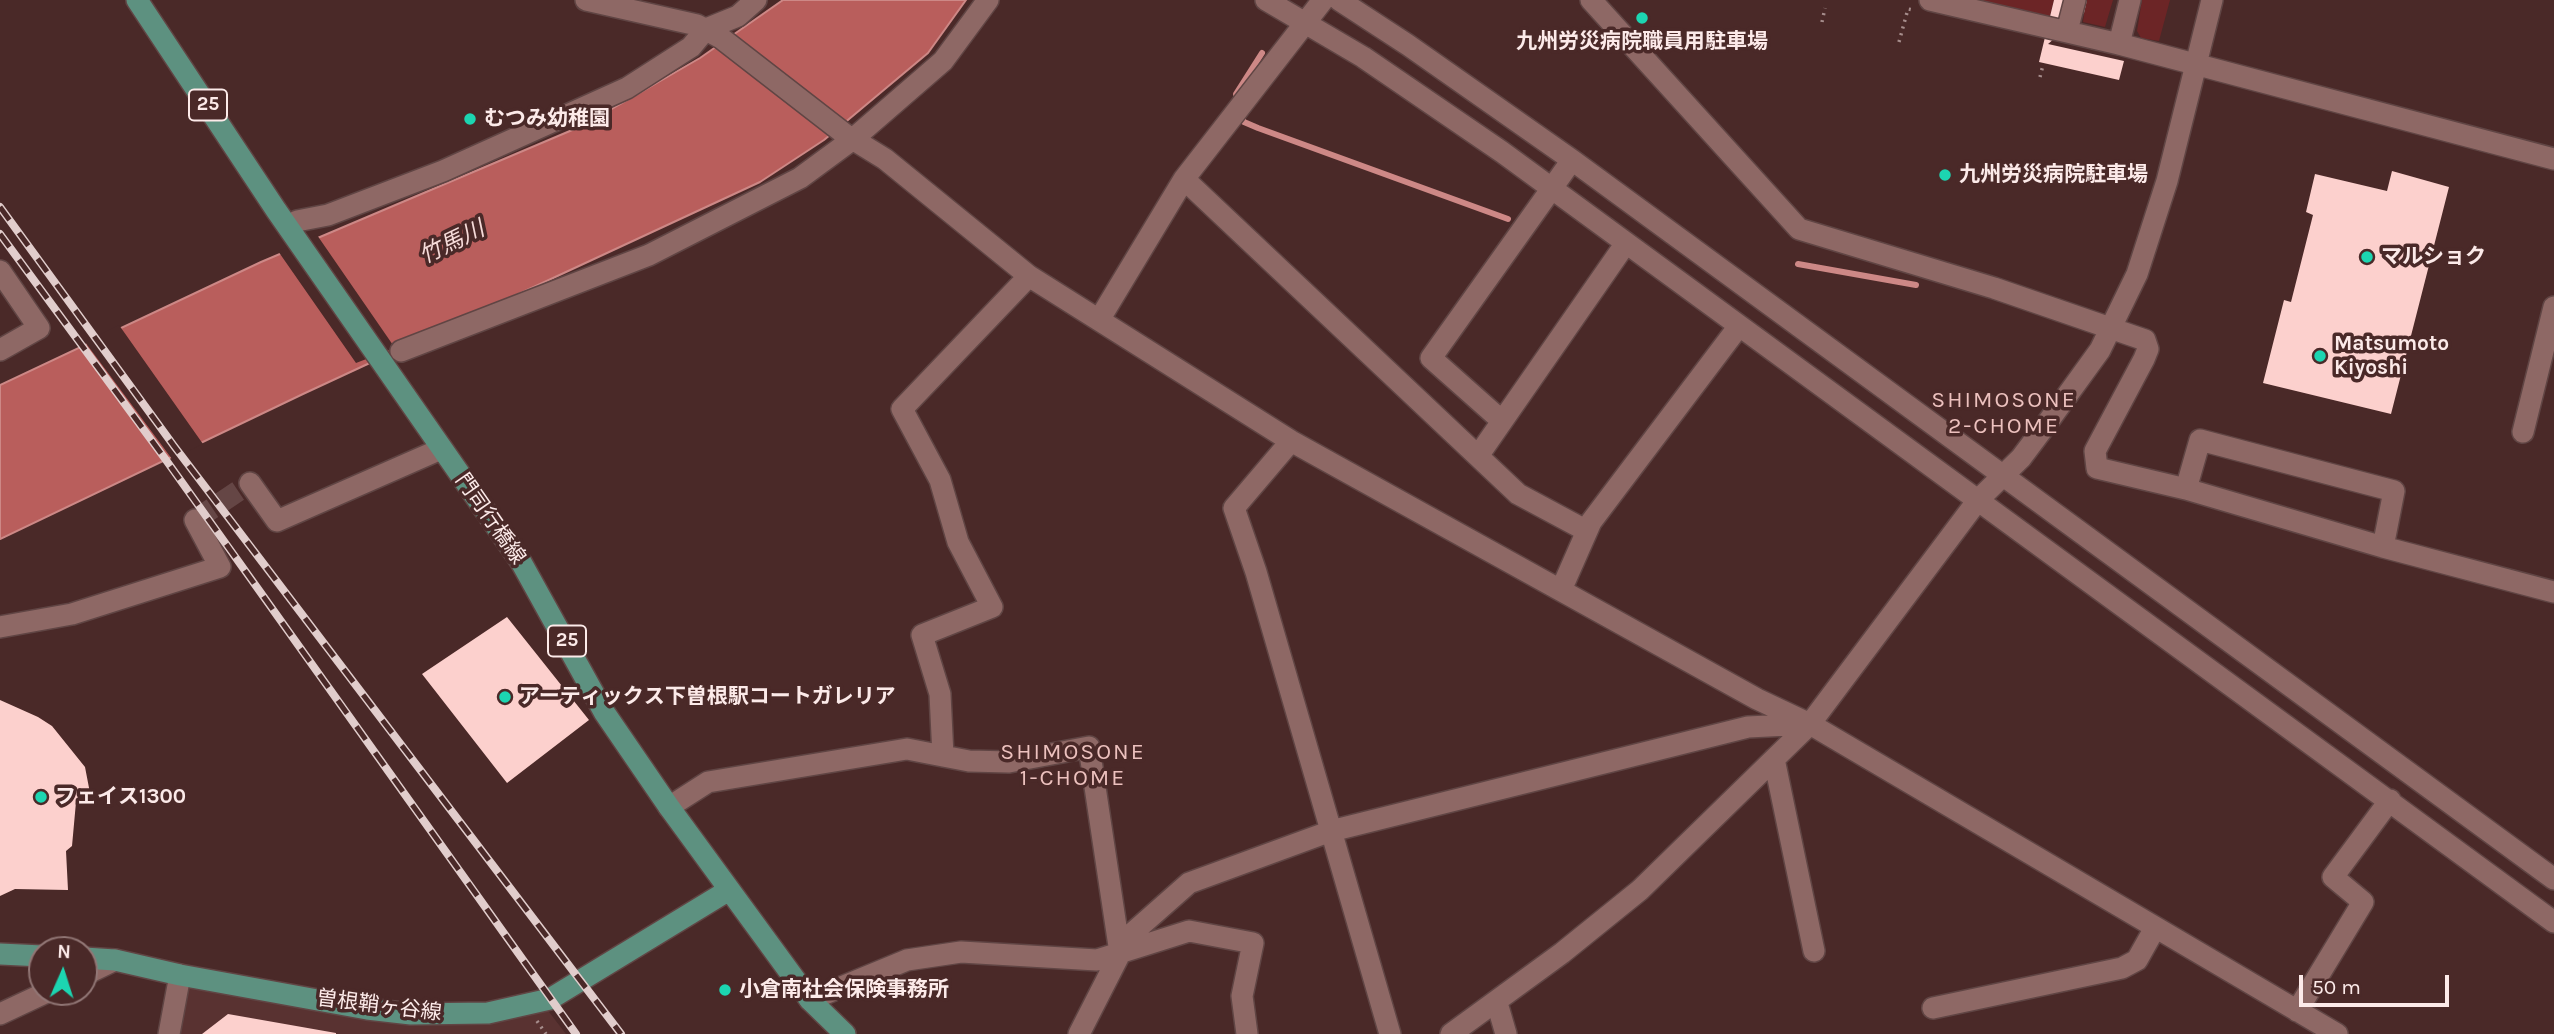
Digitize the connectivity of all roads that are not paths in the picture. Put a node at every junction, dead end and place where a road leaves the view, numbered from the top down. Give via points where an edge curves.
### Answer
1 (137, 0) edge
2 (586, 0) edge
3 (757, 0) edge
4 (988, 0) edge
5 (1266, 0) edge
6 (1323, 0) edge
7 (1339, 0) edge
8 (1591, 0) edge
9 (1930, 0) edge
10 (2075, 0) edge
11 (2130, 0) edge
12 (2212, 0) edge
13 (1304, 20) junction
14 (2067, 31) junction
15 (713, 33) junction
16 (2119, 44) junction
17 (2195, 66) junction
18 (850, 137) junction
19 (2554, 159) edge
20 (1572, 160) junction
21 (1184, 179) junction
22 (1550, 187) junction
23 (298, 221) dead end
24 (1626, 243) junction
25 (0, 271) edge
26 (1029, 276) junction
27 (2554, 307) edge
28 (1099, 320) junction
29 (1739, 326) junction
30 (2113, 329) junction
31 (0, 351) edge
32 (401, 351) dead end
33 (1502, 421) junction
34 (2523, 432) dead end
35 (1291, 441) junction
36 (441, 449) junction
37 (1478, 456) junction
38 (2002, 476) junction
39 (250, 483) dead end
40 (2186, 489) junction
41 (1978, 500) junction
42 (195, 520) dead end
43 (1587, 531) junction
44 (2382, 547) junction
45 (1561, 590) junction
46 (2554, 592) edge
47 (0, 627) edge
48 (1810, 724) junction
49 (943, 756) junction
50 (1773, 759) junction
51 (2390, 800) junction
52 (669, 807) junction
53 (1331, 831) junction
54 (2554, 878) edge
55 (729, 890) junction
56 (2554, 922) edge
57 (2155, 928) junction
58 (1814, 951) dead end
59 (1120, 953) junction
60 (0, 954) edge
61 (28, 955) edge
62 (98, 959) edge
63 (115, 960) junction
64 (98, 968) edge
65 (180, 975) junction
66 (810, 1000) junction
67 (28, 1001) edge
68 (1497, 1003) junction
69 (1933, 1008) dead end
70 (2297, 1011) junction
71 (0, 1014) edge
72 (169, 1034) edge
73 (845, 1034) edge
74 (1079, 1034) edge
75 (1247, 1034) edge
76 (1390, 1034) edge
77 (1451, 1034) edge
78 (1506, 1034) edge
79 (2337, 1034) edge

1 - 36 main road, 門司行橋線 / 25
2 - 15 street
3 - 15 street
4 - 18 street via 943,61
5 - 13 street
6 - 13 street
7 - 20 street
8 - 30 street via 1799,229
9 - 14 street
10 - 14 street
11 - 16 street
12 - 17 street
13 - 21 street
13 - 22 street via 1426,97
14 - 16 street
15 - 18 street
15 - 23 street via 627,88 443,171 328,215
16 - 17 street
17 - 19 street
17 - 30 street via 2154,225
18 - 26 street via 885,159
18 - 32 street via 800,178 649,255
20 - 22 street
20 - 38 street
21 - 28 street
21 - 37 street
22 - 24 street
22 - 33 street via 1431,358
24 - 29 street
24 - 33 street
25 - 31 street via 39,328
26 - 28 street
26 - 49 street via 902,409 940,480 958,542 992,607 922,635 940,694
27 - 34 street
28 - 35 street
29 - 41 street
29 - 43 street
30 - 38 street via 2045,426
30 - 40 street via 2144,340 2148,349 2095,451 2095,463 2103,471
33 - 37 street
35 - 45 street
35 - 53 street via 1234,508
36 - 39 street via 277,521
36 - 52 main road, 門司行橋線 / 25 via 522,562 604,712
37 - 43 street via 1518,494
38 - 41 street
38 - 54 street
40 - 44 street
40 - 44 street via 2200,440 2394,491
41 - 48 street
41 - 51 street
42 - 47 street via 219,567 72,614
43 - 45 street
44 - 46 street
45 - 48 street
48 - 50 street
48 - 53 street via 1748,727
48 - 57 street
49 - 52 street via 907,749 708,782
49 - 59 street via 1009,762 1088,747
50 - 58 street
50 - 68 street via 1640,890
51 - 56 street
51 - 70 street via 2333,877 2363,902
52 - 55 main road, 門司行橋線 / 25
53 - 59 street via 1189,883 1129,936
53 - 76 street
55 - 65 main road, 曽根鞘ヶ谷線 via 550,999 518,1008 411,1014
55 - 66 main road, 門司行橋線 / 25
57 - 69 street via 2137,960 2122,968
57 - 70 street
59 - 66 street via 1097,960 961,952 907,960
59 - 74 street
59 - 75 street via 1189,931 1253,943 1242,996
60 - 61 main road
62 - 63 main road, 曽根鞘ヶ谷線
63 - 64 street
63 - 65 main road, 曽根鞘ヶ谷線
65 - 72 street
66 - 73 main road, 門司行橋線 / 25
67 - 71 street
68 - 77 street
68 - 78 street
70 - 79 street

